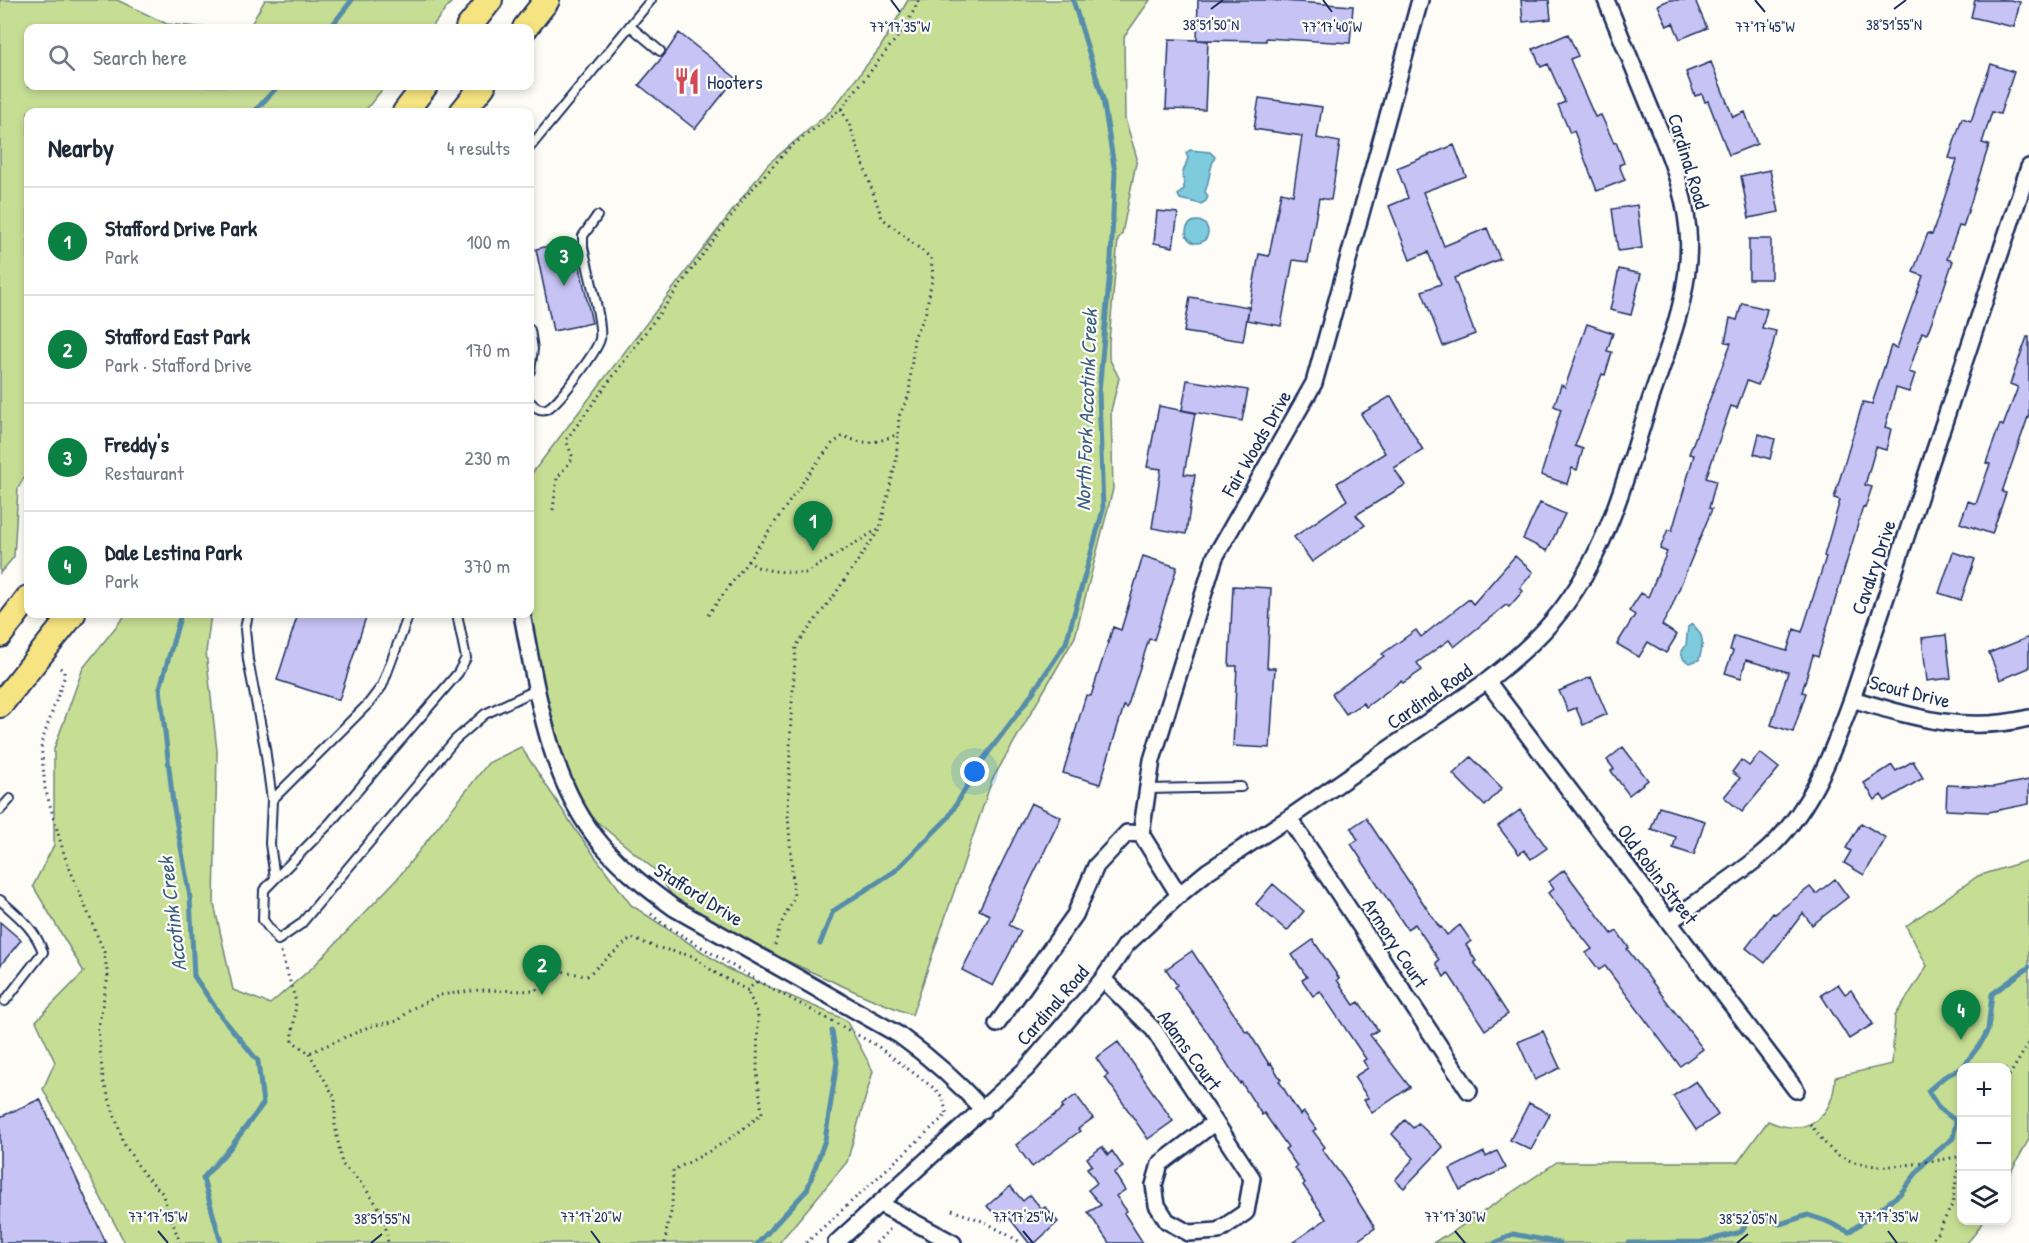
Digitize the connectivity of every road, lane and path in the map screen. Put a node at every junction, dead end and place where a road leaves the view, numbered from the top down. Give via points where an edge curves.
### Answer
1 (490, 0) edge
2 (547, 0) edge
3 (651, 0) edge
4 (919, 0) edge
5 (1420, 0) edge
6 (1606, 0) edge
7 (471, 24) edge
8 (528, 24) edge
9 (630, 26) junction
10 (660, 51) dead end
11 (422, 90) edge
12 (480, 90) edge
13 (408, 108) edge
14 (465, 108) edge
15 (842, 109) junction
16 (534, 142) edge
17 (2029, 167) edge
18 (597, 216) dead end
19 (534, 406) edge
20 (898, 434) junction
21 (554, 510) dead end
22 (880, 528) junction
23 (748, 561) junction
24 (24, 603) edge
25 (708, 615) dead end
26 (70, 618) edge
27 (247, 618) edge
28 (408, 618) edge
29 (458, 618) edge
30 (523, 618) edge
31 (0, 635) edge
32 (60, 668) dead end
33 (1487, 681) junction
34 (538, 689) junction
35 (1852, 699) junction
36 (0, 705) edge
37 (2029, 718) edge
38 (1241, 787) dead end
39 (1148, 789) junction
40 (10, 799) dead end
41 (272, 800) junction
42 (0, 810) edge
43 (1289, 818) junction
44 (1141, 834) junction
45 (275, 878) junction
46 (1179, 895) junction
47 (0, 900) edge
48 (651, 914) dead end
49 (1668, 922) junction
50 (278, 940) junction
51 (774, 949) dead end
52 (1103, 979) junction
53 (758, 981) junction
54 (747, 990) junction
55 (5, 1001) dead end
56 (997, 1024) dead end
57 (2029, 1043) edge
58 (309, 1053) junction
59 (2011, 1074) edge
60 (1796, 1090) dead end
61 (1469, 1091) dead end
62 (982, 1110) junction
63 (1215, 1122) junction
64 (1810, 1124) dead end
65 (1957, 1157) edge
66 (1957, 1165) edge
67 (880, 1204) junction
68 (952, 1210) dead end
69 (894, 1226) dead end
70 (180, 1243) edge
71 (388, 1243) edge
72 (665, 1243) edge
73 (806, 1243) edge
74 (836, 1243) edge
75 (876, 1243) edge
76 (953, 1243) edge
77 (1022, 1243) edge
78 (1929, 1243) edge

1 - 7 main road
2 - 8 main road
3 - 9 lane
4 - 15 path via 906,26
5 - 39 street, Fair Woods Drive via 1314,383 1215,557 1152,760
6 - 33 street, Cardinal Road via 1681,191 1688,231 1686,278 1675,325 1630,464 1593,561 1571,598 1543,633
9 - 10 lane
9 - 16 lane
11 - 13 main road
12 - 14 main road
15 - 20 path via 882,218 931,258 933,274 926,316 914,337 909,395 899,416
15 - 21 path via 790,147 746,196 566,440 573,458 557,478
17 - 35 street, Cavalry Drive
18 - 19 lane via 582,236 600,340 555,404 545,410
20 - 22 path via 896,461
20 - 23 path via 880,442 860,443 843,436 832,444
22 - 23 path via 806,573 773,571
22 - 51 path via 796,646 788,815 794,897
23 - 25 path
24 - 31 main road
26 - 36 main road
27 - 41 lane via 248,660
28 - 41 lane via 382,686
29 - 45 lane via 466,658 458,673 330,823
30 - 34 street, Stafford Drive
32 - 70 path via 64,678 40,744 45,788 65,857 104,952 108,977 98,1028 103,1080 124,1144 162,1193
33 - 43 street, Cardinal Road
33 - 49 street, Old Robin Street
34 - 50 lane via 484,714 455,740 301,924
34 - 62 street, Stafford Drive via 561,778 586,825 618,863 674,908 899,1035 956,1079
35 - 37 street, Scout Drive via 1940,723 1983,725
35 - 49 street, Cavalry Drive via 1823,773 1790,826 1758,858
38 - 39 lane
39 - 44 street, Fair Woods Drive
40 - 42 lane
41 - 45 lane via 270,844
43 - 46 street, Cardinal Road via 1208,871
43 - 61 street, Armory Court
44 - 46 street
44 - 56 street via 1127,833 1096,867 1075,915
45 - 50 lane via 264,890 263,920
46 - 52 street, Cardinal Road via 1126,945
47 - 55 lane via 38,937 43,952
48 - 53 path
49 - 60 street, Old Robin Street
50 - 58 path via 296,1002 291,1041
52 - 62 street, Cardinal Road via 1026,1069
52 - 63 street, Adams Court via 1154,1030
53 - 54 path
53 - 73 path via 876,1046 935,1089 947,1114
54 - 58 path via 692,956 631,938 587,976 555,970 535,991 479,990 440,995 411,1009 398,1021 371,1026
54 - 72 path via 758,1015 757,1072 762,1113 703,1155 673,1170 672,1209
57 - 59 path
58 - 71 path via 335,1098 334,1125 342,1164 384,1215
62 - 67 street, Cardinal Road
63 - 63 street, Adams Court via 1252,1178 1246,1212 1218,1231 1189,1233 1167,1221 1157,1205 1154,1185 1160,1164
64 - 65 path via 1838,1155 1862,1164 1886,1167
66 - 78 path via 1952,1205
67 - 74 street, Cardinal Road
67 - 76 street
68 - 77 path via 985,1222
69 - 75 path

